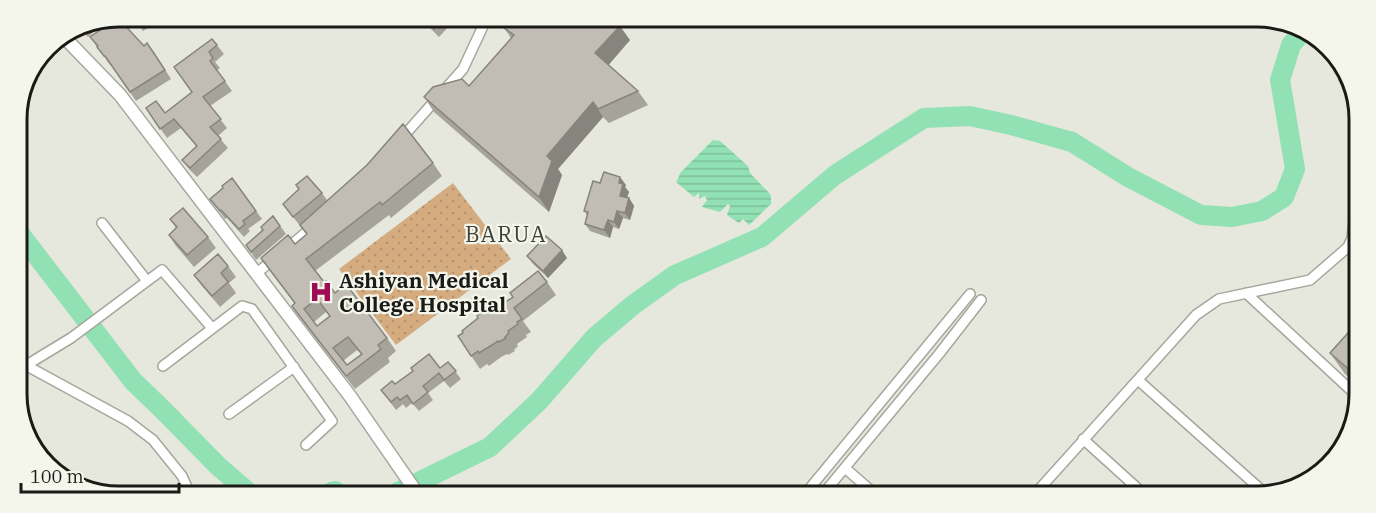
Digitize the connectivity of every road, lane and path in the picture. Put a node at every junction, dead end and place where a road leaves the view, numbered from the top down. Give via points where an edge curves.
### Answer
1 (483, 27) edge
2 (69, 42) edge
3 (394, 147) edge
4 (326, 215) edge
5 (102, 224) dead end
6 (1348, 247) edge
7 (257, 273) junction
8 (147, 281) junction
9 (1246, 293) junction
10 (970, 294) dead end
11 (981, 300) dead end
12 (212, 328) junction
13 (928, 345) junction
14 (939, 354) junction
15 (27, 362) edge
16 (163, 366) dead end
17 (294, 367) junction
18 (27, 370) edge
19 (27, 371) edge
20 (1138, 380) junction
21 (1349, 388) edge
22 (229, 414) dead end
23 (130, 429) dead end
24 (1083, 439) junction
25 (306, 445) dead end
26 (845, 468) junction
27 (187, 486) edge
28 (412, 486) edge
29 (812, 486) edge
30 (830, 486) edge
31 (866, 486) edge
32 (1042, 486) edge
33 (1135, 486) edge
34 (1257, 486) edge

1 - 3 street via 464,69
2 - 7 street via 120,95
4 - 7 street
5 - 8 street
6 - 9 street via 1310,280
7 - 28 street
8 - 12 street via 162,270
8 - 15 street via 71,338
9 - 20 street via 1219,299 1196,315
9 - 21 street
10 - 13 street
11 - 14 street
12 - 16 street
12 - 17 street via 246,306
13 - 14 street
13 - 29 street
14 - 26 street
17 - 22 street
17 - 25 street via 333,421
18 - 27 street via 128,422 153,440
19 - 23 street
20 - 24 street
20 - 34 street
24 - 32 street
24 - 33 street
26 - 30 street
26 - 31 street

